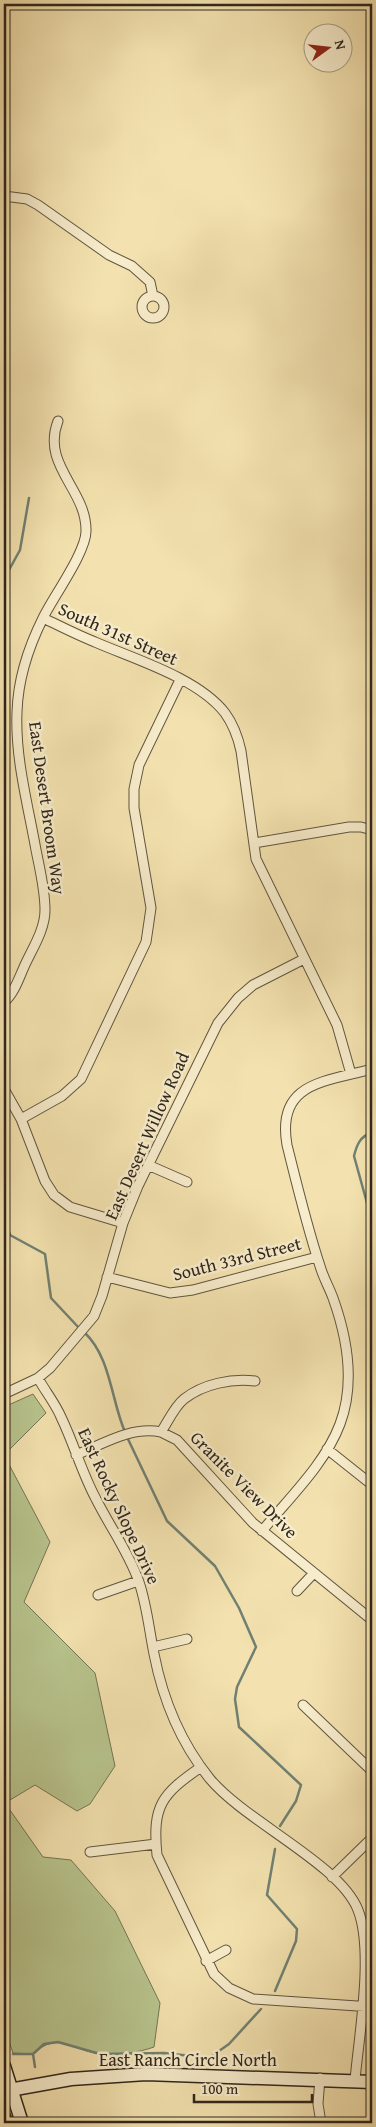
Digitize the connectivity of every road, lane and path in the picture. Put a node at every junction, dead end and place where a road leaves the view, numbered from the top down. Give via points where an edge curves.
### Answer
1 (4, 196) edge
2 (154, 296) dead end
3 (58, 421) dead end
4 (43, 618) junction
5 (180, 680) junction
6 (372, 830) edge
7 (254, 843) junction
8 (304, 959) junction
9 (4, 1002) edge
10 (372, 1069) edge
11 (351, 1074) junction
12 (4, 1089) edge
13 (21, 1118) junction
14 (148, 1165) junction
15 (187, 1182) dead end
16 (123, 1223) junction
17 (317, 1257) junction
18 (108, 1277) junction
19 (38, 1378) junction
20 (255, 1381) dead end
21 (4, 1394) edge
22 (162, 1432) junction
23 (327, 1449) junction
24 (76, 1455) junction
25 (371, 1484) dead end
26 (262, 1531) junction
27 (313, 1574) junction
28 (138, 1581) junction
29 (297, 1591) dead end
30 (98, 1595) dead end
31 (372, 1620) edge
32 (187, 1639) dead end
33 (153, 1647) junction
34 (303, 1705) dead end
35 (201, 1767) junction
36 (372, 1771) edge
37 (372, 1838) edge
38 (156, 1844) junction
39 (90, 1852) dead end
40 (332, 1877) junction
41 (226, 1950) dead end
42 (206, 1961) junction
43 (362, 2007) junction
44 (372, 2007) edge
45 (4, 2066) edge
46 (320, 2078) junction
47 (355, 2080) junction
48 (372, 2082) edge
49 (8, 2090) edge
50 (4, 2117) edge
51 (6, 2123) edge
52 (22, 2123) edge
53 (322, 2123) edge

1 - 2 street via 27,199 38,205 132,266 150,282
3 - 4 street, East Desert Broom Way via 53,433 53,452 82,509 87,531 82,548
4 - 5 street, South 31st Street
4 - 9 street, East Desert Broom Way via 20,684 17,729 45,911 41,931
5 - 7 street, South 31st Street via 203,693 224,711 238,737
5 - 13 street via 139,766 134,789 134,808 151,908 146,942 81,1079 62,1096
6 - 7 street via 349,827
7 - 8 street, South 31st Street via 262,876
8 - 11 street, South 31st Street via 337,1025
8 - 14 street, East Desert Willow Road via 253,985 218,1023
10 - 11 street
11 - 17 street via 298,1094 289,1105 284,1127
12 - 13 street
13 - 16 street via 54,1195 70,1207
14 - 15 street
14 - 16 street, East Desert Willow Road
16 - 18 street, East Desert Willow Road
17 - 18 street, South 33rd Street via 193,1290 170,1293
17 - 23 street via 345,1343 348,1376 340,1424
18 - 19 street, East Desert Willow Road via 94,1316
19 - 21 street
19 - 24 street, East Rocky Slope Drive via 61,1415
20 - 22 street via 237,1379 197,1391 182,1400
22 - 24 street via 132,1432
22 - 26 street, Granite View Drive via 177,1440
23 - 25 street
23 - 26 street
24 - 28 street, East Rocky Slope Drive
26 - 27 street, Granite View Drive
27 - 29 street
27 - 31 street, Granite View Drive
28 - 30 street
28 - 33 street, East Rocky Slope Drive via 147,1607
32 - 33 street
33 - 35 street, East Rocky Slope Drive via 167,1708
34 - 36 street
35 - 38 street via 174,1786 163,1800 157,1814
35 - 40 street, East Rocky Slope Drive via 238,1807
37 - 40 street
38 - 39 street
38 - 42 street via 157,1855
40 - 43 street, East Rocky Slope Drive via 351,1897 362,1924 365,1942
41 - 42 street
42 - 43 street via 214,1974 239,1995 261,2000
43 - 44 street
43 - 47 street, East Rocky Slope Drive
45 - 49 street
46 - 47 street, East Ranch Circle North
46 - 49 street, East Ranch Circle North via 146,2074 71,2079
46 - 53 street via 318,2104
47 - 48 street, East Ranch Circle North
49 - 52 street
50 - 51 street

